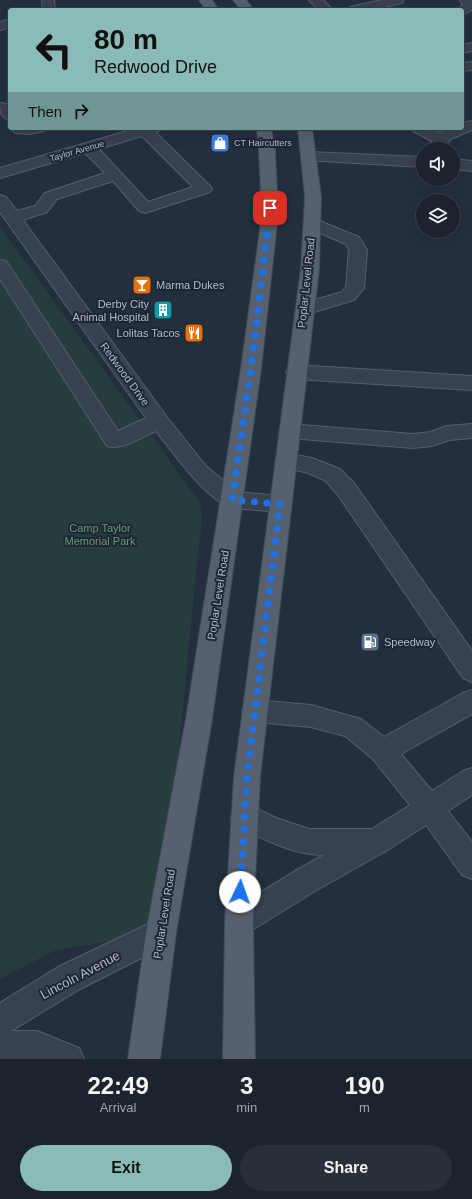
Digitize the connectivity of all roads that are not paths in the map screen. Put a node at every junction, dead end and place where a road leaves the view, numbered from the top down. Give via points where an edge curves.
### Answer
1 (205, 0) edge
2 (239, 0) edge
3 (315, 0) edge
4 (398, 0) edge
5 (466, 0) edge
6 (211, 8) edge
7 (246, 8) edge
8 (325, 8) edge
9 (364, 8) edge
10 (464, 10) edge
11 (142, 130) edge
12 (151, 130) edge
13 (264, 130) edge
14 (305, 130) edge
15 (420, 130) edge
16 (458, 130) edge
17 (116, 133) edge
18 (436, 142) edge
19 (440, 142) edge
20 (89, 148) junction
21 (309, 157) junction
22 (416, 162) edge
23 (460, 165) edge
24 (472, 166) edge
25 (0, 173) edge
26 (116, 175) junction
27 (5, 208) edge
28 (312, 223) junction
29 (0, 265) edge
30 (304, 309) junction
31 (296, 372) junction
32 (472, 383) edge
33 (159, 421) junction
34 (289, 431) junction
35 (472, 431) edge
36 (285, 461) junction
37 (232, 500) junction
38 (280, 504) junction
39 (472, 671) edge
40 (472, 701) edge
41 (255, 711) junction
42 (382, 751) junction
43 (472, 780) edge
44 (430, 808) junction
45 (245, 816) junction
46 (376, 842) junction
47 (472, 864) edge
48 (239, 922) junction
49 (161, 933) junction
50 (0, 1020) edge
51 (0, 1046) edge
52 (68, 1059) edge
53 (144, 1059) edge
54 (239, 1059) edge

1 - 6 main road
2 - 7 main road
3 - 8 street
4 - 9 street
5 - 10 street via 470,6
11 - 17 street, Taylor Avenue
12 - 26 street via 204,189 145,208
13 - 37 main road, Poplar Level Road via 270,214
14 - 21 main road, Poplar Level Road
15 - 18 street
16 - 19 street via 447,135
17 - 20 street, Taylor Avenue
20 - 25 street, Taylor Avenue
20 - 26 street
21 - 22 street
21 - 28 main road, Poplar Level Road via 313,197
23 - 24 street
26 - 27 street via 51,196 41,209
27 - 33 street, Redwood Drive
28 - 30 main road, Poplar Level Road via 310,269
28 - 30 street via 353,241 358,250 355,288 348,296
29 - 33 street via 114,441
30 - 31 main road, Poplar Level Road
31 - 32 street
31 - 34 main road, Poplar Level Road
33 - 37 street, Redwood Drive via 199,471
34 - 35 street via 412,441 432,439 447,433
34 - 36 main road, Poplar Level Road
36 - 38 main road, Poplar Level Road
36 - 39 street via 312,466 333,475 346,489
37 - 38 street
37 - 49 main road, Poplar Level Road via 199,719
38 - 41 main road, Poplar Level Road
40 - 42 street
41 - 42 street via 311,716 352,727
41 - 45 main road, Poplar Level Road
42 - 44 street
43 - 44 street
44 - 46 street
44 - 47 street
45 - 46 street via 270,829 309,842
45 - 48 main road, Poplar Level Road
46 - 48 street via 305,881
48 - 54 main road, Poplar Level Road
49 - 50 street, Lincoln Avenue via 69,978
49 - 53 main road, Poplar Level Road
51 - 52 street via 37,1047

